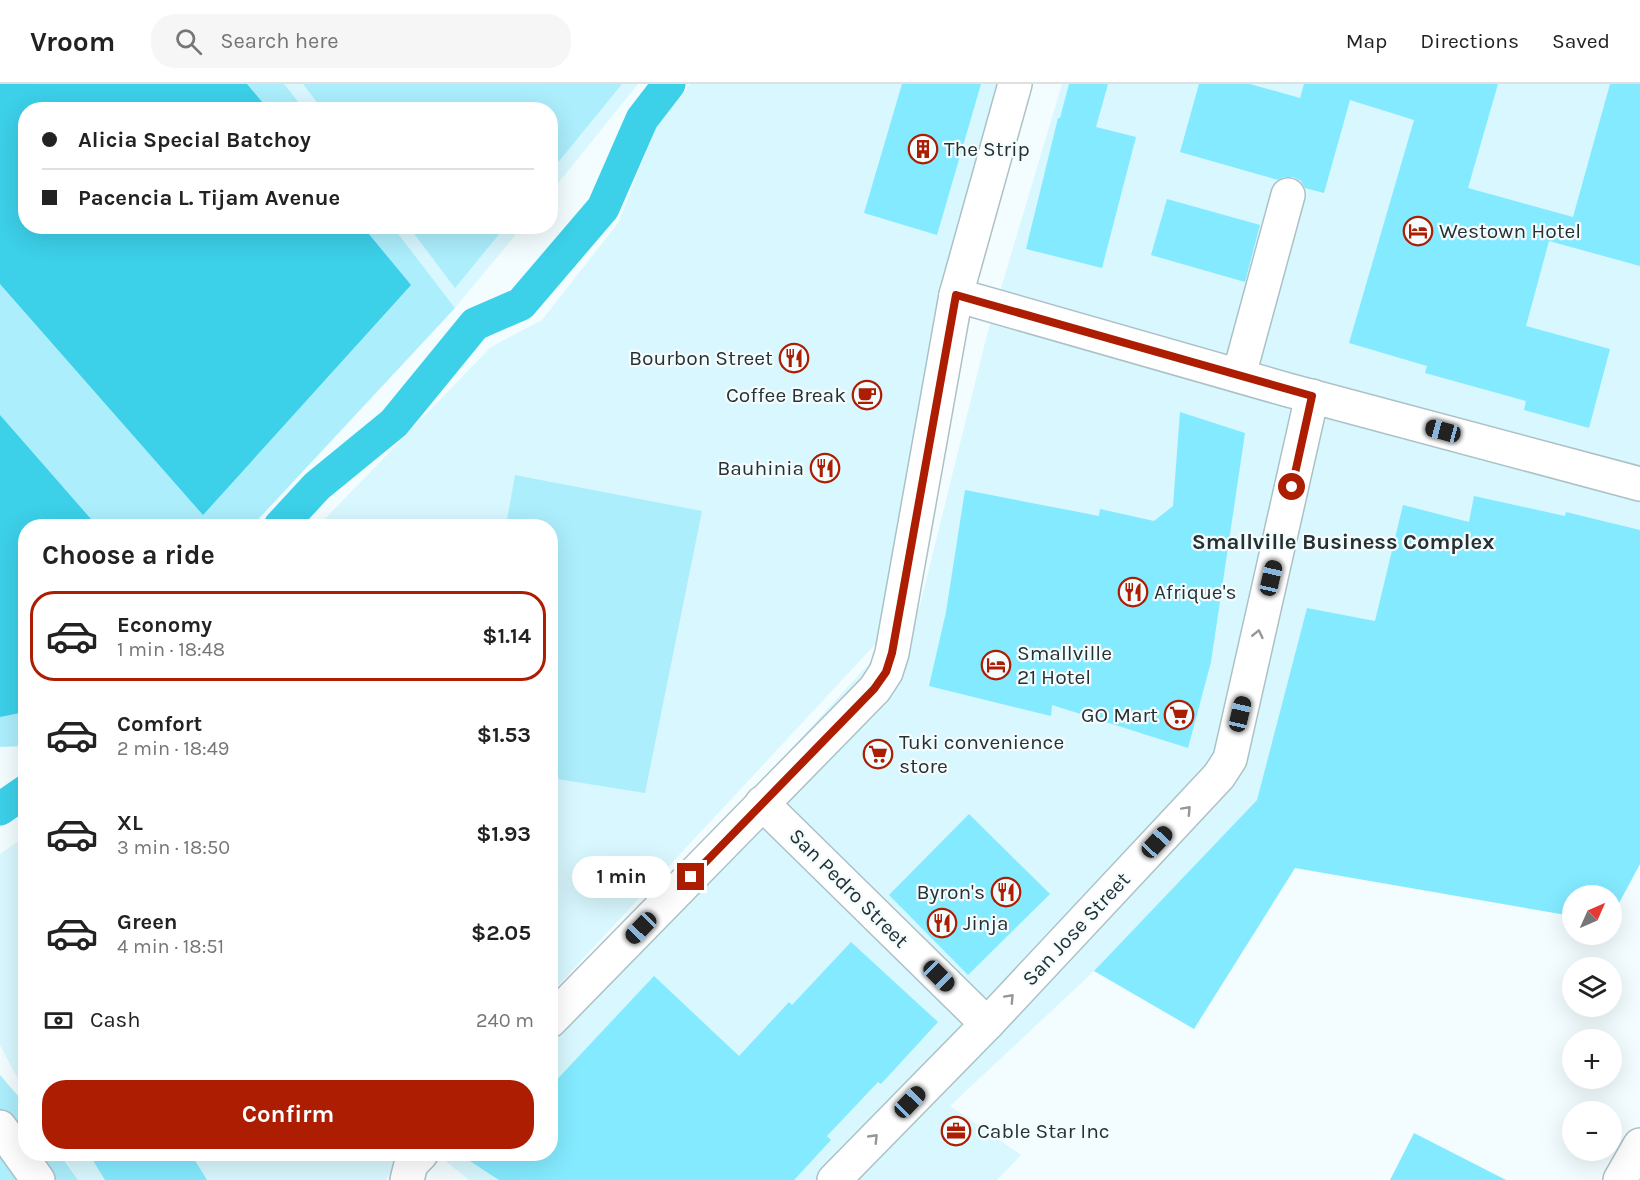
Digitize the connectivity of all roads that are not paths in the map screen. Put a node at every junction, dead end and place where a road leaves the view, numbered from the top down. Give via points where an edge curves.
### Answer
1 (1015, 84) edge
2 (1288, 195) dead end
3 (956, 295) junction
4 (1239, 375) junction
5 (1312, 396) junction
6 (1640, 484) edge
7 (762, 802) junction
8 (558, 1013) edge
9 (987, 1024) junction
10 (0, 1127) edge
11 (1640, 1145) edge
12 (18, 1152) edge
13 (24, 1161) edge
14 (38, 1180) edge
15 (834, 1180) edge
16 (1620, 1180) edge

1 - 3 main road
2 - 4 main road
3 - 4 main road
3 - 7 main road via 886,672 874,689
4 - 5 main road
5 - 6 main road
9 -> 5 main road, San Jose Street via 1219,776 1230,759
7 - 8 main road
7 - 9 main road, San Pedro Street
15 -> 9 main road, San Jose Street
10 - 12 main road
11 - 16 main road
13 - 14 main road

